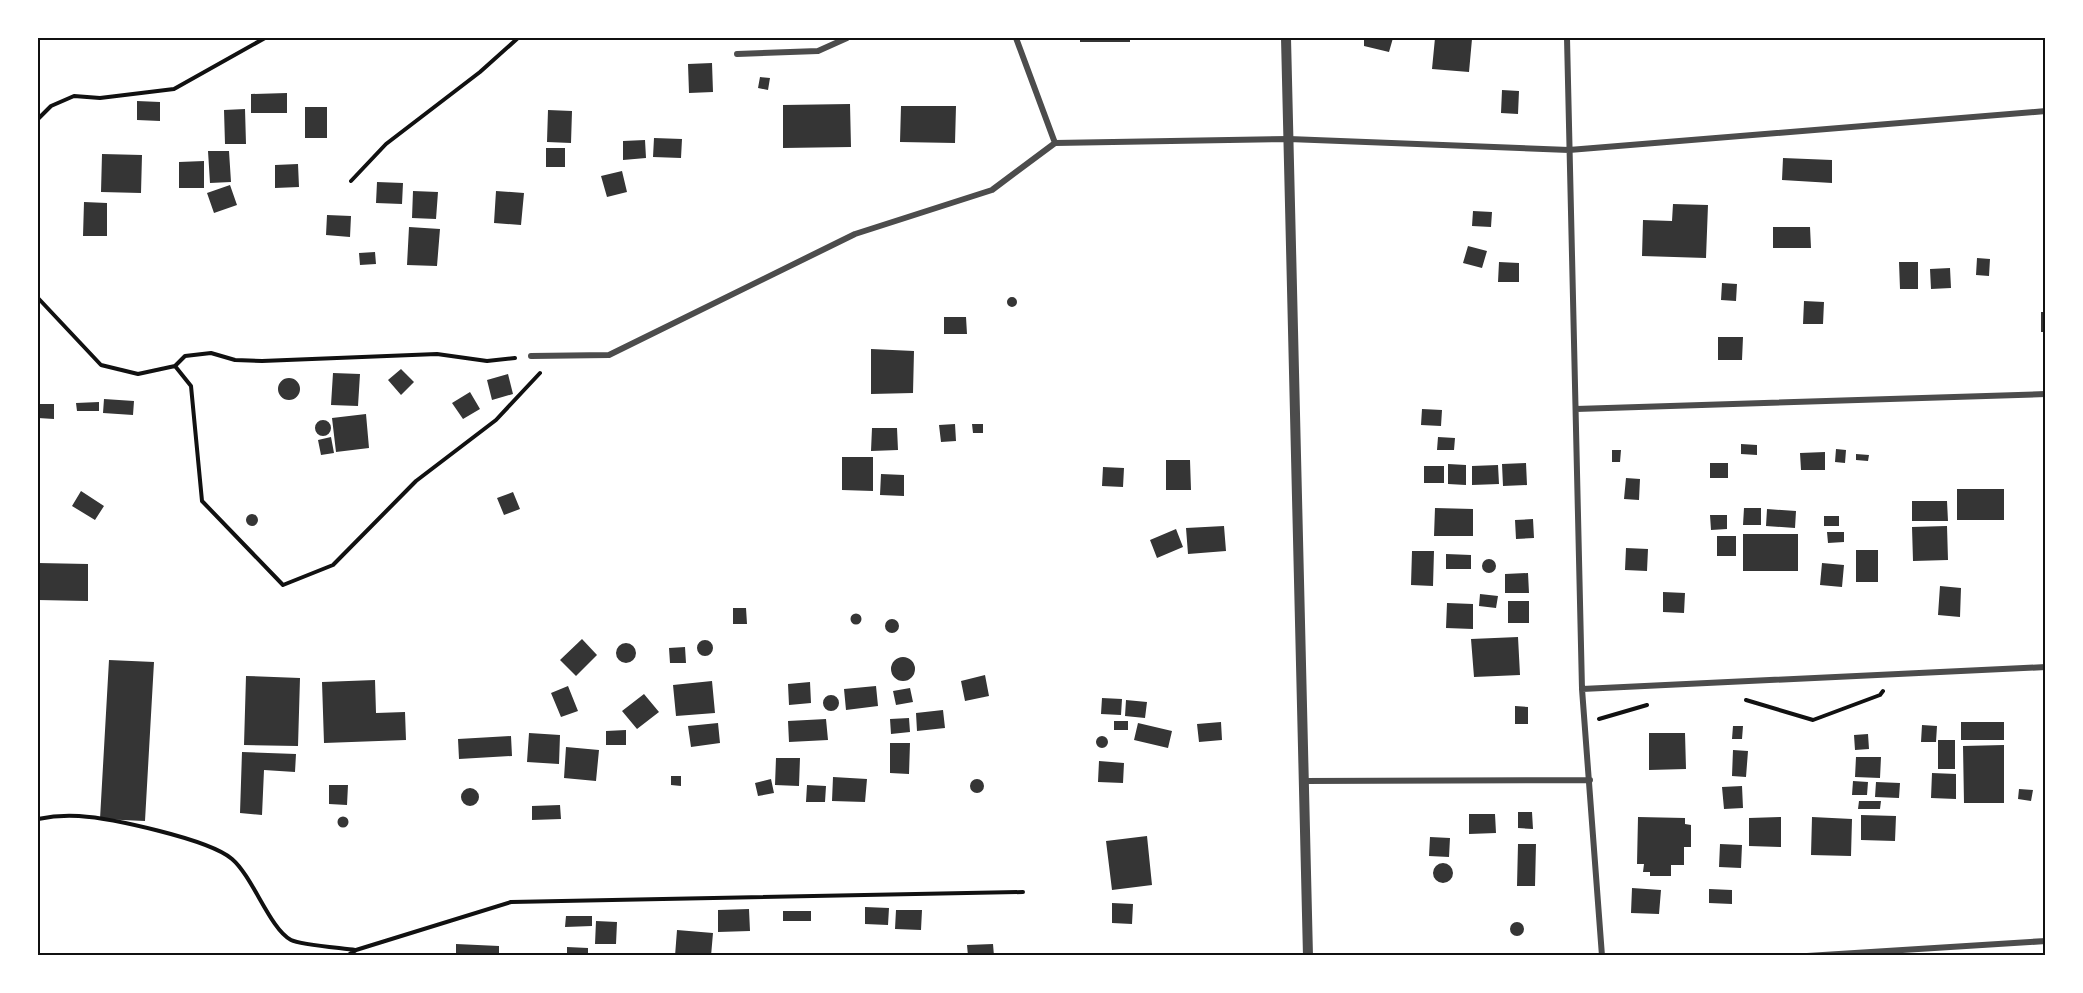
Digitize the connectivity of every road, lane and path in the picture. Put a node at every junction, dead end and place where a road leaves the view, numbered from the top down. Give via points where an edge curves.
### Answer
1 (264, 38) edge
2 (518, 38) edge
3 (847, 38) edge
4 (1016, 38) edge
5 (1286, 38) edge
6 (1567, 38) edge
7 (737, 54) dead end
8 (2046, 111) edge
9 (38, 119) edge
10 (1289, 139) junction
11 (1055, 143) junction
12 (1569, 150) junction
13 (351, 181) dead end
14 (38, 298) edge
15 (531, 356) joint
16 (555, 357) junction
17 (175, 366) junction
18 (2046, 394) edge
19 (1576, 410) junction
20 (2046, 667) edge
21 (1892, 676) junction
22 (1582, 689) junction
23 (1738, 698) dead end
24 (1650, 704) dead end
25 (1584, 723) junction
26 (1590, 780) junction
27 (1304, 781) junction
28 (38, 819) edge
29 (1023, 892) dead end
30 (2046, 942) edge
31 (356, 950) junction
32 (347, 956) edge
33 (1308, 956) edge
34 (1602, 956) edge
35 (1807, 956) edge

1 - 9 path via 174,89 100,98 74,96 51,106
2 - 13 path via 386,144
3 - 7 street via 818,51
4 - 11 street
5 - 10 street
6 - 12 street
8 - 12 street
10 - 11 street
10 - 12 street
10 - 27 street
11 - 16 street via 992,190 855,234 609,355
12 - 19 street
14 - 17 path via 101,365 138,374
15 - 16 street
15 - 17 path via 488,361 437,354 262,361 235,360 211,353 185,356
16 - 17 path via 496,420 416,481 333,565 283,585 202,501 191,386
18 - 19 street
19 - 22 street
20 - 21 street
21 - 22 street
21 - 23 path via 1881,695 1813,720
22 - 25 street
24 - 25 path
25 - 26 street
26 - 27 street
26 - 34 street
27 - 33 street
28 - 31 path via 82,816 190,838 232,858 291,940
29 - 31 path via 511,902
30 - 35 street
31 - 32 path

